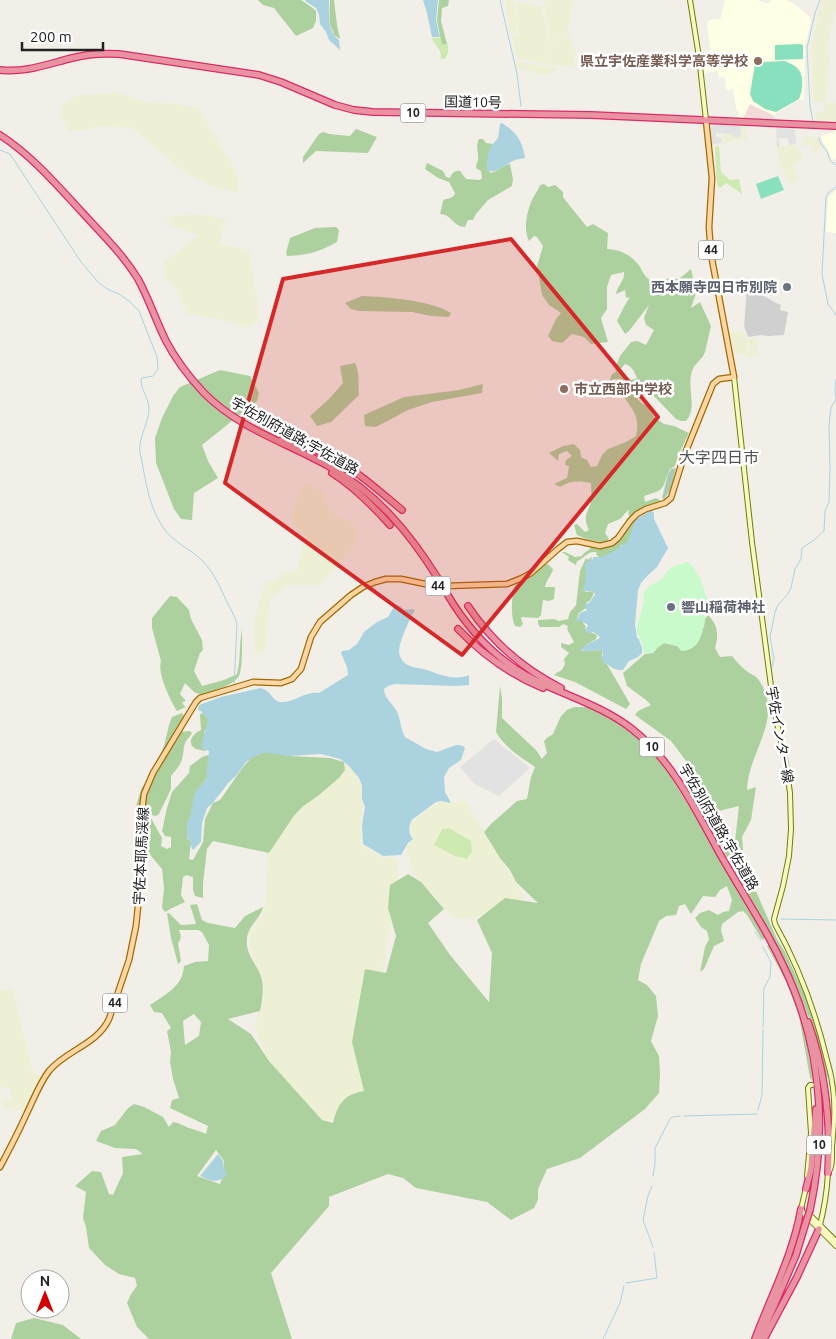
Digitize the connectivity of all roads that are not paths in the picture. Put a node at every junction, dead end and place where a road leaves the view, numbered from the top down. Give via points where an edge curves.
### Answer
1 (690, 0) edge
2 (0, 70) edge
3 (706, 120) junction
4 (836, 126) edge
5 (0, 135) edge
6 (734, 377) junction
7 (238, 421) junction
8 (304, 453) junction
9 (402, 510) dead end
10 (390, 525) dead end
11 (468, 606) dead end
12 (458, 630) dead end
13 (595, 705) junction
14 (786, 972) junction
15 (817, 1079) junction
16 (832, 1082) junction
17 (826, 1083) dead end
18 (812, 1085) dead end
19 (0, 1167) edge
20 (828, 1173) junction
21 (806, 1189) junction
22 (802, 1209) junction
23 (819, 1227) junction
24 (836, 1241) edge
25 (836, 1246) edge
26 (759, 1338) edge

1 - 3 main road
2 - 3 highway, 国道10号 / 10 via 25,70 85,56 119,54 259,75 335,105 365,112
3 - 4 highway, 国道10号 / 10
3 - 6 main road, 44 via 712,178 711,252
5 - 7 highway, 宇佐別府道路;宇佐道路 / 10 via 30,158 122,255 184,369 198,387
6 - 16 main road, 宇佐インター線 via 774,709 790,793 789,856 774,919 808,994
6 - 19 main road, 宇佐本耶馬渓線 / 44 via 719,379 713,384 669,500 635,516 612,543 600,546 569,541 530,575 507,584 439,586 395,579 371,583 351,595 320,622 301,668 292,679 253,682 196,702 146,788 141,818 141,877 136,926 129,960 109,1019 98,1035 49,1072
7 - 8 highway, 宇佐別府道路;宇佐道路 / 10
7 - 9 highway via 336,460
8 - 10 highway via 337,476
8 - 13 highway, 宇佐別府道路;宇佐道路 / 10, bridge via 331,467 384,508 415,543 471,629 486,645 531,678
11 - 13 highway via 480,624 518,662
12 - 13 highway via 490,659 523,680
13 - 14 highway, 宇佐別府道路;宇佐道路 / 10 via 638,734 672,770
14 - 15 highway, 宇佐別府道路;宇佐道路 / 10 via 810,1041
14 - 20 highway via 805,1012 821,1071 828,1116
15 - 21 highway via 811,1169
15 - 26 highway, 宇佐別府道路;宇佐道路 / 10, bridge via 819,1145 810,1210 792,1264
16 - 17 main road
16 - 20 main road, 宇佐インター線 via 834,1121
18 - 21 main road via 808,1088 811,1133
20 - 23 main road, 宇佐インター線 via 827,1195
21 - 22 main road
22 - 23 main road via 805,1216
22 - 26 highway
23 - 24 main road
23 - 25 main road
23 - 26 highway via 797,1277

